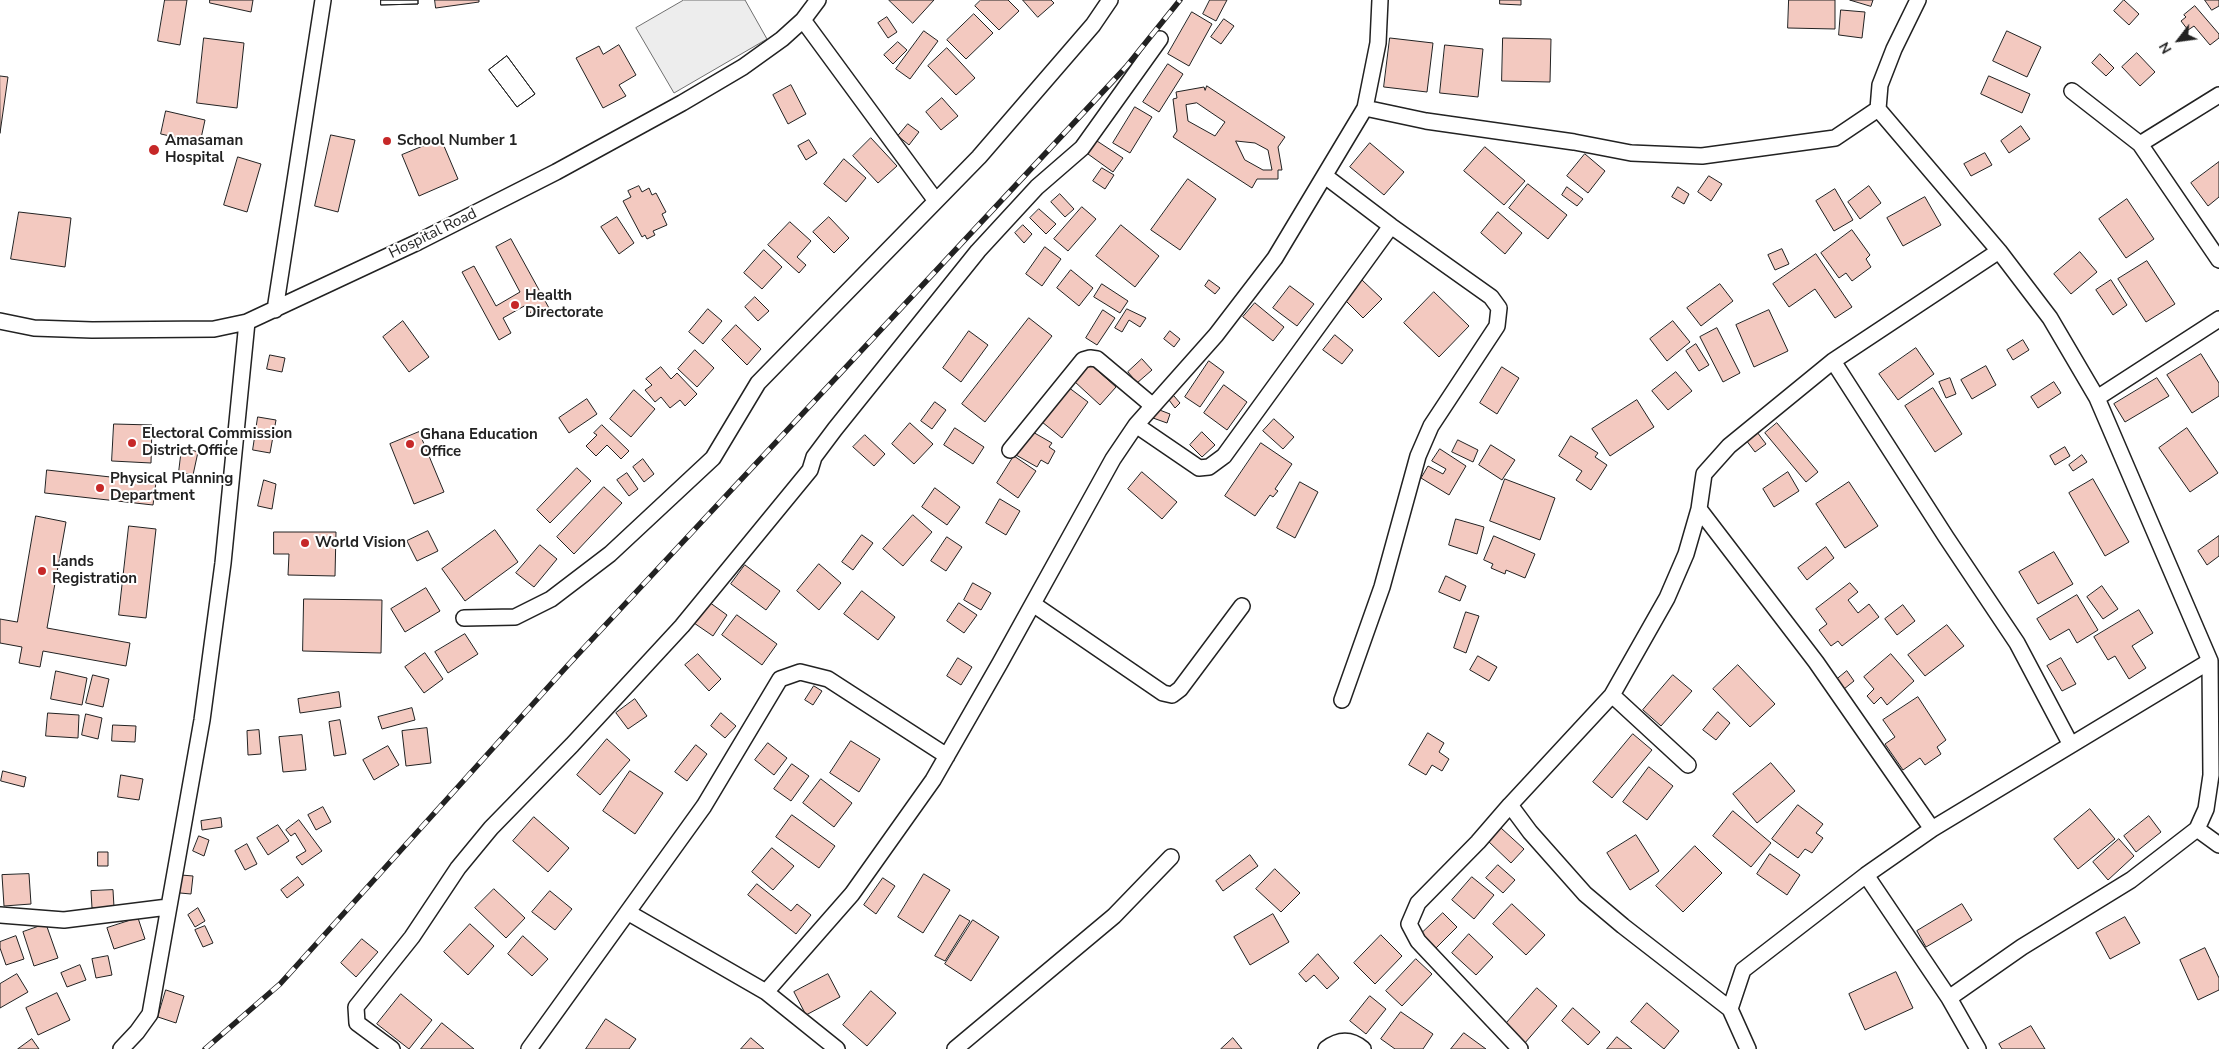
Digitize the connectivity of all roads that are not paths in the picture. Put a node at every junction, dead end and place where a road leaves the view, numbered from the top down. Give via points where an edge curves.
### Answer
1 (323, 0) edge
2 (818, 0) edge
3 (1110, 0) edge
4 (1380, 0) edge
5 (1918, 0) edge
6 (803, 20) junction
7 (1160, 39) dead end
8 (2072, 91) dead end
9 (2219, 96) edge
10 (1365, 108) junction
11 (1878, 109) junction
12 (2140, 144) junction
13 (1326, 176) junction
14 (936, 201) junction
15 (1391, 226) junction
16 (1999, 251) junction
17 (2219, 260) edge
18 (275, 310) junction
19 (2219, 319) edge
20 (0, 321) edge
21 (247, 322) junction
22 (1834, 361) junction
23 (2097, 398) junction
24 (1153, 406) junction
25 (1136, 425) junction
26 (1010, 450) dead end
27 (1699, 509) junction
28 (1033, 604) junction
29 (1242, 606) dead end
30 (464, 618) dead end
31 (2210, 662) junction
32 (1612, 695) junction
33 (1342, 700) dead end
34 (2071, 745) junction
35 (947, 756) junction
36 (1688, 764) dead end
37 (1510, 805) junction
38 (1932, 829) junction
39 (2197, 829) junction
40 (2219, 846) edge
41 (1171, 857) dead end
42 (1866, 875) junction
43 (168, 907) junction
44 (629, 913) junction
45 (0, 914) edge
46 (766, 992) junction
47 (1949, 998) junction
48 (1730, 1009) junction
49 (121, 1049) edge
50 (392, 1049) edge
51 (529, 1049) edge
52 (837, 1049) edge
53 (955, 1049) edge
54 (1326, 1049) edge
55 (1363, 1049) edge
56 (1520, 1049) edge
57 (1748, 1049) edge
58 (1978, 1049) edge

1 - 18 street
2 - 6 street, Hospital Road
3 - 14 street via 1093,25
4 - 10 street via 1378,43
5 - 11 street via 1880,86
6 - 14 street
6 - 18 street, Hospital Road via 743,67 682,103 556,172
7 - 50 street via 1082,148 1037,187 978,252 835,428 814,458 810,470 682,626 491,828 458,868 412,937 356,1007 357,1023
8 - 12 street
9 - 12 street
10 - 11 street via 1426,121 1631,153 1702,156 1835,138
10 - 13 street
11 - 16 street
12 - 17 street
13 - 15 street
13 - 24 street via 1275,258 1216,335
14 - 30 street via 758,383 713,458 610,554 551,599 516,617
15 - 25 street via 1224,456 1209,467 1199,468
15 - 33 street via 1491,297 1499,308 1497,326 1431,426 1418,456 1382,587
16 - 22 street
16 - 23 street via 2050,318
18 - 21 street, Hospital Road
19 - 23 street
20 - 21 street, Hospital Road via 34,328 92,330 214,329
21 - 43 street via 224,563 204,710
22 - 27 street via 1729,446 1704,474
22 - 34 street via 2017,643
23 - 31 street
24 - 25 street
24 - 26 street via 1097,359 1082,360
25 - 28 street
27 - 32 street via 1686,554 1667,598
27 - 38 street via 1816,662
28 - 29 street via 1163,693 1172,695 1180,689
28 - 35 street
31 - 34 street
31 - 39 street via 2211,775 2206,809
32 - 36 street
32 - 37 street
34 - 38 street
35 - 44 street via 828,679 800,672 780,679 704,806
35 - 46 street via 852,894
37 - 48 street via 1585,894
37 - 56 street via 1418,903 1409,924 1418,941
38 - 42 street
39 - 40 street
39 - 47 street via 2131,880 2022,947
41 - 53 street via 1114,916
42 - 47 street
42 - 48 street via 1743,970
43 - 45 street via 64,920
43 - 49 street via 150,1014
44 - 46 street
44 - 51 street
46 - 52 street
47 - 58 street
48 - 57 street
54 - 55 street via 1344,1040 1355,1042

